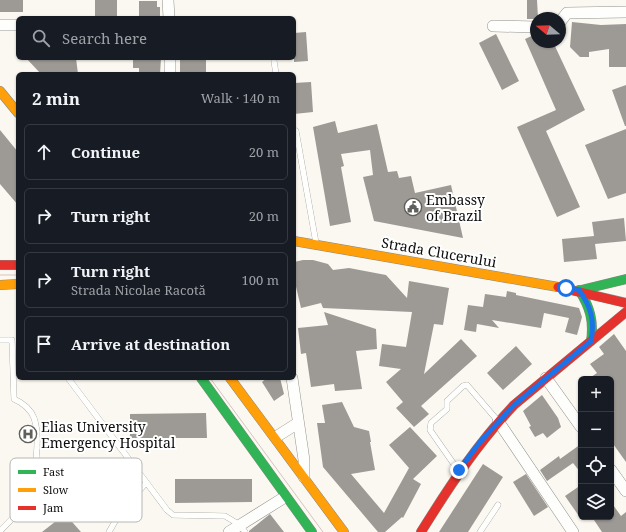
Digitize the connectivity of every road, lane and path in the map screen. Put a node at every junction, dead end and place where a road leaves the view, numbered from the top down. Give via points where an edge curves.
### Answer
1 (168, 0) edge
2 (626, 12) edge
3 (566, 14) edge
4 (169, 16) edge
5 (0, 25) edge
6 (16, 25) edge
7 (493, 26) dead end
8 (530, 27) edge
9 (170, 60) edge
10 (274, 60) dead end
11 (170, 72) edge
12 (276, 72) edge
13 (0, 91) edge
14 (16, 111) edge
15 (296, 131) edge
16 (296, 241) edge
17 (317, 245) junction
18 (0, 265) edge
19 (16, 265) edge
20 (626, 279) edge
21 (16, 284) edge
22 (0, 285) edge
23 (579, 290) junction
24 (626, 303) edge
25 (626, 312) edge
26 (0, 340) edge
27 (591, 341) junction
28 (546, 378) junction
29 (69, 380) edge
30 (202, 380) edge
31 (231, 380) edge
32 (292, 380) edge
33 (498, 421) junction
34 (578, 423) edge
35 (298, 424) junction
36 (278, 435) dead end
37 (36, 458) edge
38 (127, 458) edge
39 (459, 470) junction
40 (614, 474) edge
41 (142, 478) edge
42 (304, 479) junction
43 (146, 483) junction
44 (142, 487) edge
45 (626, 491) edge
46 (285, 497) junction
47 (498, 505) dead end
48 (10, 521) edge
49 (115, 522) edge
50 (242, 529) edge
51 (0, 531) edge
52 (109, 532) edge
53 (229, 532) edge
54 (312, 532) edge
55 (344, 532) edge
56 (421, 532) edge
57 (480, 532) edge
58 (573, 532) edge

1 - 4 street
2 - 3 street
5 - 6 street
7 - 8 street
9 - 11 street
10 - 12 lane
13 - 14 street
15 - 17 lane
16 - 17 street, Strada Clucerului
17 - 23 street, Strada Clucerului
18 - 19 street
20 - 23 street, Strada Clucerului
21 - 22 street
23 - 24 street, Strada Clucerului
23 - 27 street via 592,314
25 - 27 street
26 - 37 lane via 12,340 14,399 22,403 34,418
27 - 28 street
28 - 33 street
28 - 34 street
29 - 38 lane
30 - 46 street
31 - 42 street
32 - 35 street
33 - 39 street
33 - 39 lane via 467,385 447,401 447,409 431,423 430,430
33 - 58 street
35 - 36 street
35 - 42 street via 304,460
39 - 56 street
40 - 45 street
41 - 43 lane
42 - 55 street
43 - 44 lane
43 - 50 lane via 173,515 225,516
46 - 50 street
46 - 54 street
47 - 57 lane
48 - 51 lane
49 - 52 lane
50 - 53 street

